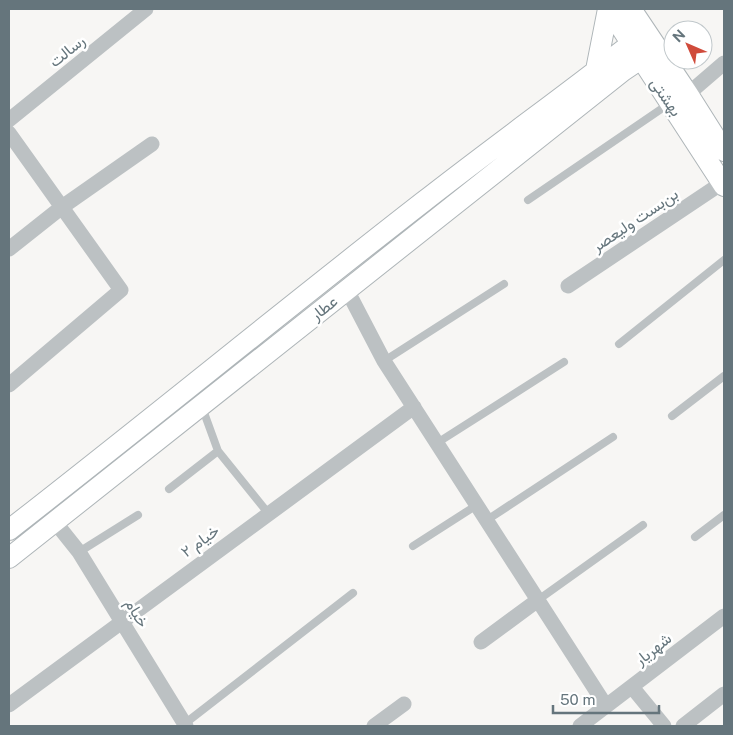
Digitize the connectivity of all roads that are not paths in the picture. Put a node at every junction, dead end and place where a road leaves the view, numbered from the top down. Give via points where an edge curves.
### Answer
1 (146, 9) edge
2 (608, 9) edge
3 (631, 9) edge
4 (643, 45) junction
5 (724, 63) edge
6 (596, 70) junction
7 (585, 90) junction
8 (688, 94) junction
9 (670, 103) junction
10 (9, 120) edge
11 (9, 133) edge
12 (152, 144) dead end
13 (724, 151) edge
14 (723, 184) edge
15 (528, 200) dead end
16 (62, 207) junction
17 (9, 249) edge
18 (724, 260) edge
19 (504, 284) dead end
20 (568, 286) dead end
21 (347, 290) junction
22 (619, 344) dead end
23 (384, 361) junction
24 (564, 362) dead end
25 (724, 376) edge
26 (9, 386) edge
27 (202, 405) junction
28 (414, 406) junction
29 (672, 416) dead end
30 (613, 436) dead end
31 (437, 443) junction
32 (218, 451) junction
33 (169, 489) dead end
34 (477, 505) junction
35 (268, 513) junction
36 (138, 515) dead end
37 (724, 515) edge
38 (486, 520) junction
39 (55, 522) junction
40 (643, 525) dead end
41 (9, 530) edge
42 (695, 537) dead end
43 (413, 546) dead end
44 (79, 552) junction
45 (9, 558) edge
46 (353, 593) dead end
47 (538, 600) junction
48 (724, 616) edge
49 (121, 621) junction
50 (481, 642) dead end
51 (632, 687) junction
52 (724, 694) edge
53 (404, 704) dead end
54 (9, 706) edge
55 (606, 706) junction
56 (184, 726) edge
57 (374, 726) edge
58 (580, 726) edge
59 (664, 726) edge
60 (683, 726) edge

1 - 10 street, رسالت
2 - 4 street, بهشتی
2 - 6 street
3 - 4 street, بهشتی
4 - 6 street, عطار
4 - 7 street, عطار via 623,71
4 - 8 street, بهشتی
4 - 9 street, بهشتی
5 - 8 street
6 - 7 street, عطار
7 - 21 street, عطار
7 - 41 street, عطار via 415,208
8 - 13 street, بهشتی
9 - 14 street, بهشتی
9 - 15 lane
11 - 16 street
12 - 16 street
14 - 20 street, بن‌بست ولیعصر
16 - 17 street
16 - 26 street via 121,290
18 - 22 lane
19 - 23 lane
21 - 23 street
21 - 27 street, عطار
23 - 28 street
24 - 31 lane
25 - 29 lane
27 - 32 lane
27 - 39 street, عطار
28 - 31 street
28 - 35 street, خیام ۲
30 - 38 lane
31 - 34 street
32 - 33 lane
32 - 35 lane
34 - 38 street
34 - 43 lane
35 - 49 street, خیام ۲
36 - 44 lane
37 - 42 lane
38 - 47 street
39 - 44 street, خیام
39 - 45 street, عطار
40 - 47 lane
44 - 49 street, خیام
46 - 56 lane
47 - 50 street
47 - 55 street
48 - 51 street, شهریار
49 - 54 street, خیام ۲
49 - 56 street, خیام
51 - 55 street, شهریار
51 - 59 street
52 - 60 street
53 - 57 street
55 - 58 street, شهریار

